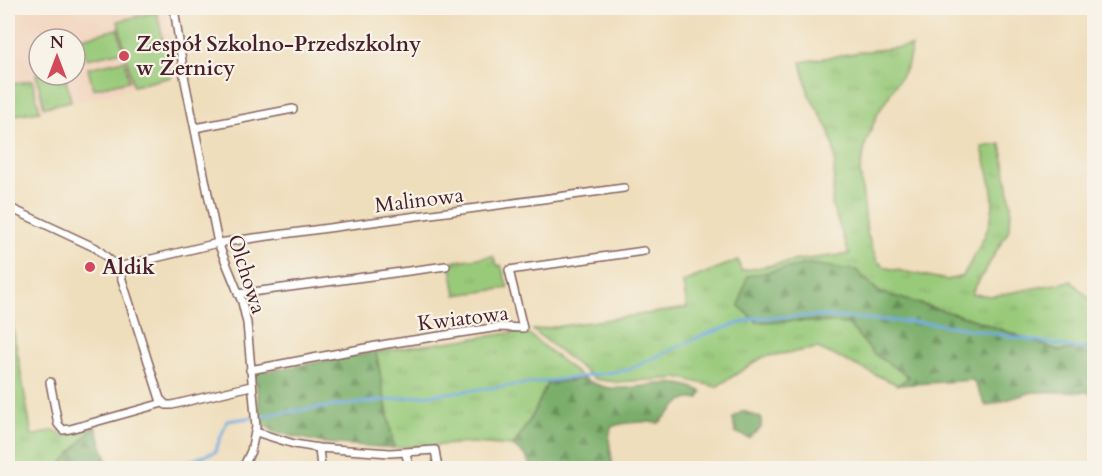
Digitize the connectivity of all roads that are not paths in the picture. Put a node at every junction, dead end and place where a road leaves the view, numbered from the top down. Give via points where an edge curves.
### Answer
1 (174, 8) edge
2 (293, 109) dead end
3 (195, 128) junction
4 (624, 188) dead end
5 (8, 207) edge
6 (218, 243) junction
7 (644, 251) dead end
8 (446, 266) dead end
9 (118, 267) junction
10 (238, 294) junction
11 (250, 370) junction
12 (50, 381) dead end
13 (251, 386) junction
14 (163, 403) junction
15 (256, 432) junction
16 (319, 448) junction
17 (405, 452) junction
18 (243, 468) edge
19 (321, 468) edge
20 (410, 468) edge
21 (438, 468) edge

1 - 3 street, Olchowa
2 - 3 street
3 - 6 street, Olchowa
4 - 6 street, Malinowa
5 - 9 street via 90,245
6 - 9 street, Malinowa
6 - 10 street, Olchowa
7 - 11 street, Kwiatowa via 509,270 523,328 499,327 387,344
8 - 10 street
9 - 14 street
10 - 11 street, Olchowa via 245,315
11 - 13 street, Olchowa
12 - 14 street via 58,424 63,429
13 - 14 street via 172,405
13 - 15 street, Olchowa
15 - 16 street
15 - 18 street, Olchowa
16 - 17 street
16 - 19 street
17 - 20 street
17 - 21 street via 435,450

